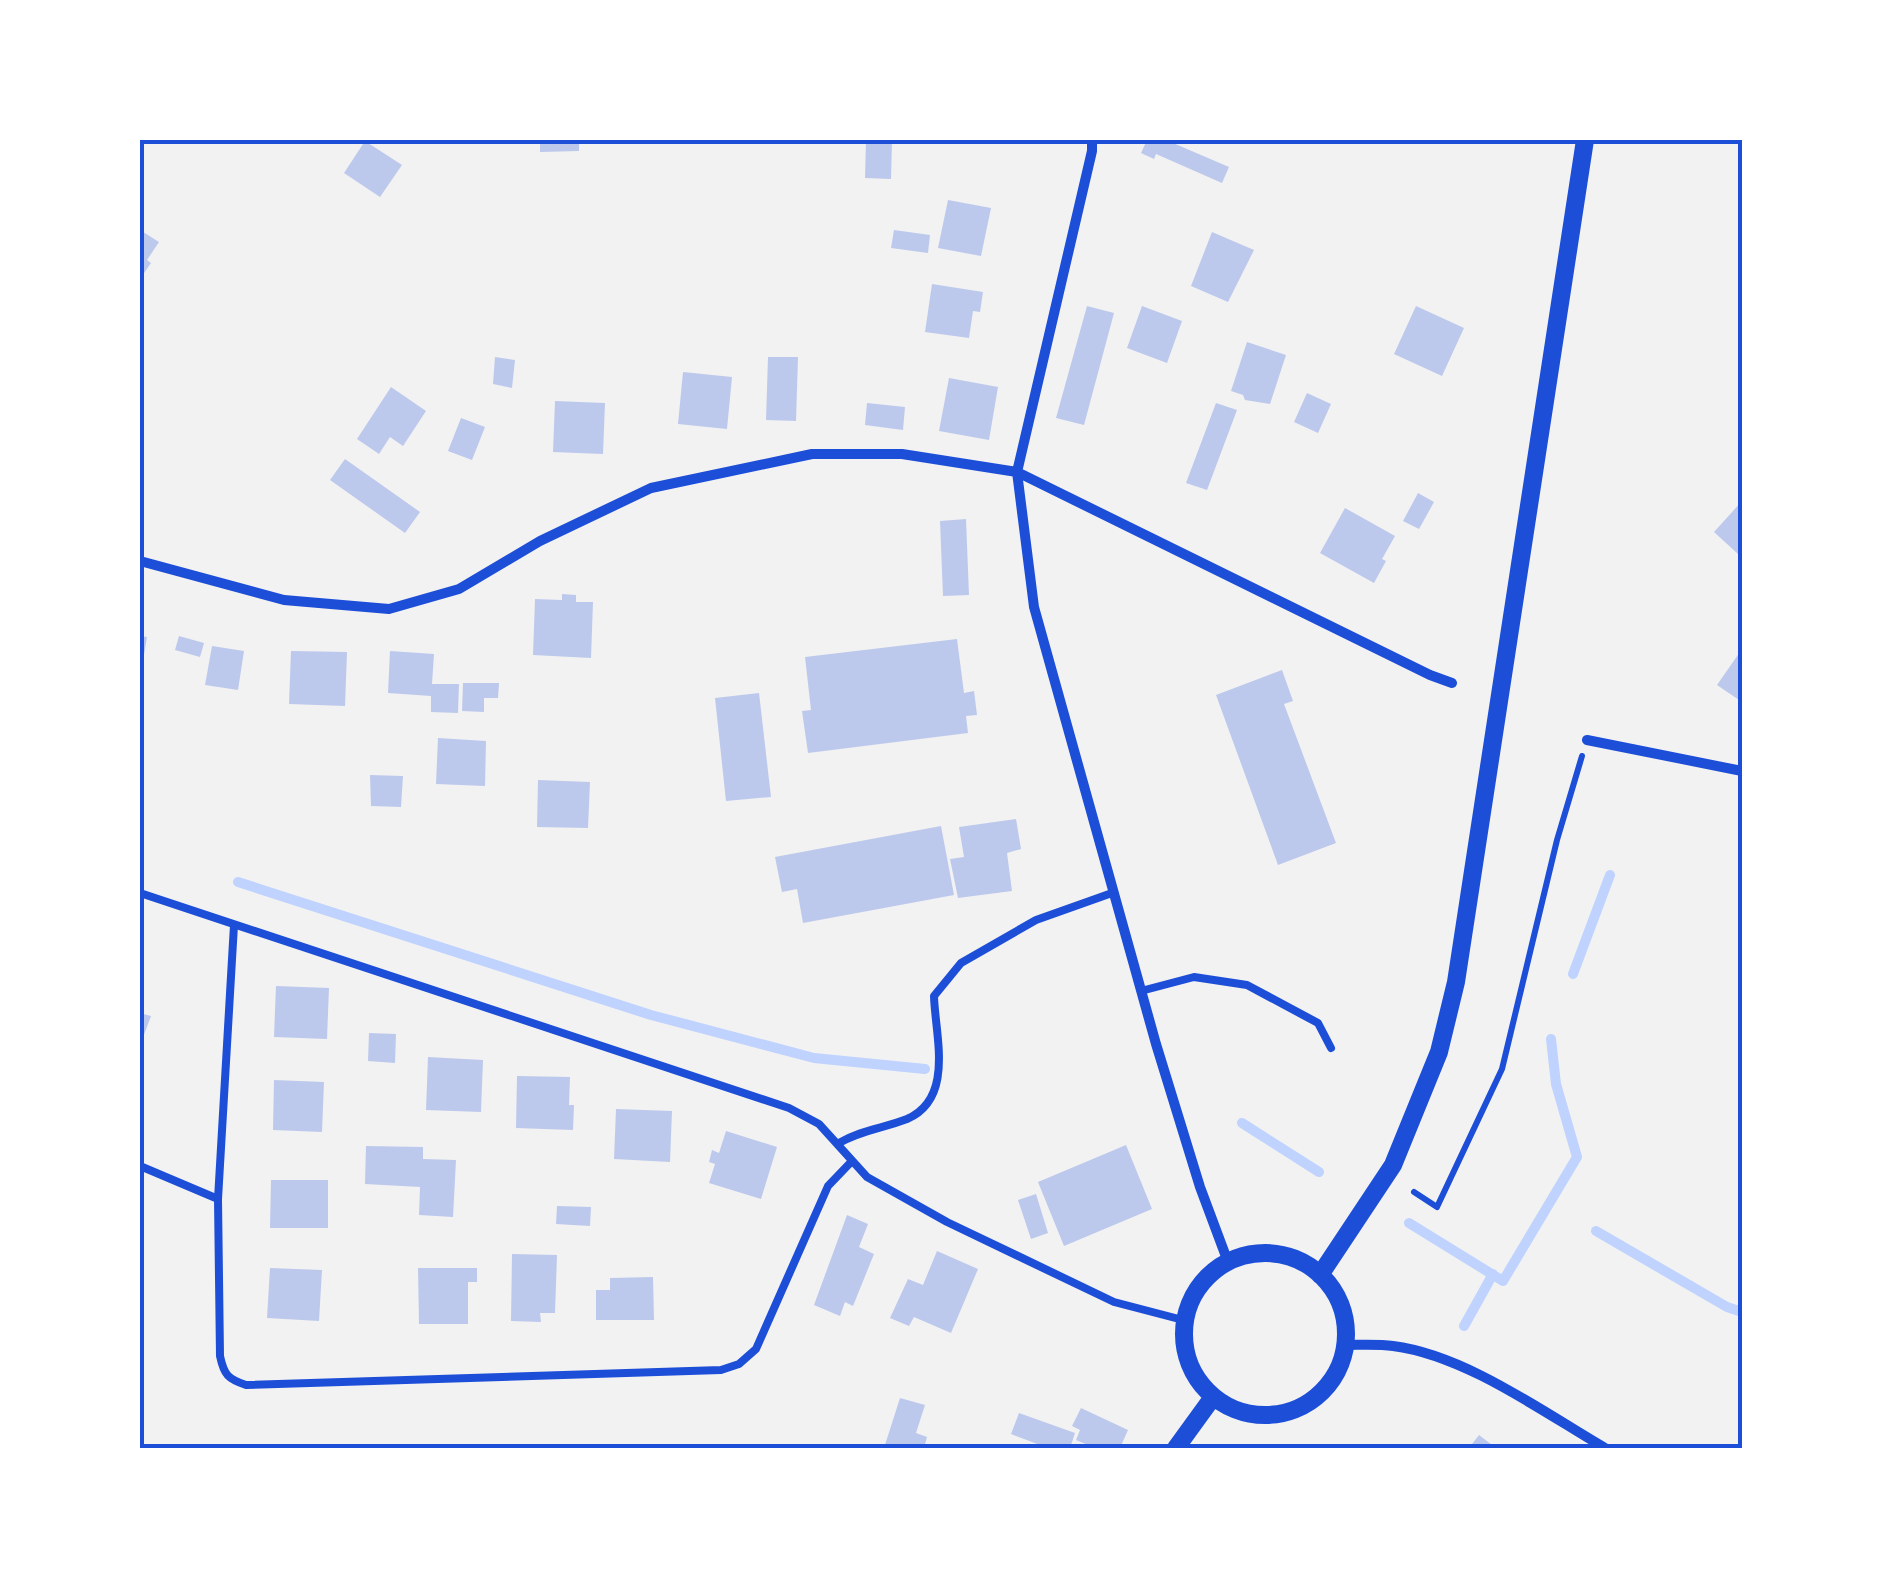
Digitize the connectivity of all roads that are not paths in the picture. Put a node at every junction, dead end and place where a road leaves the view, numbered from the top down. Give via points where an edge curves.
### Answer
1 (1092, 140) edge
2 (1585, 140) edge
3 (1017, 472) junction
4 (140, 561) edge
5 (1452, 683) dead end
6 (1587, 740) road end
7 (1742, 770) edge
8 (140, 893) edge
9 (1112, 893) junction
10 (234, 924) junction
11 (1141, 991) junction
12 (1331, 1048) dead end
13 (839, 1143) junction
14 (852, 1161) junction
15 (140, 1166) edge
16 (218, 1198) junction
17 (1228, 1262) junction
18 (1320, 1274) junction
19 (1183, 1320) junction
20 (1346, 1344) junction
21 (1213, 1397) junction
22 (1176, 1448) edge
23 (1605, 1448) edge

1 - 3 street
2 - 18 street via 1456,982 1438,1052 1393,1165
3 - 4 street via 902,454 812,454 650,488 459,589 389,609 284,600
3 - 5 street
3 - 9 street via 1034,607
6 - 7 street
8 - 10 lane
9 - 11 street
9 - 13 lane via 1036,920 961,963 934,996 942,1058 934,1093 910,1118
10 - 13 lane via 789,1108
10 - 16 lane
11 - 12 lane via 1194,977 1247,985 1318,1022
11 - 17 street
13 - 14 lane
14 - 16 lane via 828,1186 756,1349 721,1370 246,1385 229,1379 220,1356
14 - 19 lane via 866,1177 948,1222 1114,1302
15 - 16 lane
17 - 18 street via 1276,1254
17 - 19 street via 1205,1279
18 - 20 street via 1345,1319
19 - 21 street via 1188,1360
20 - 21 street via 1327,1387 1289,1412 1242,1413
20 - 23 street via 1432,1355
21 - 22 street

